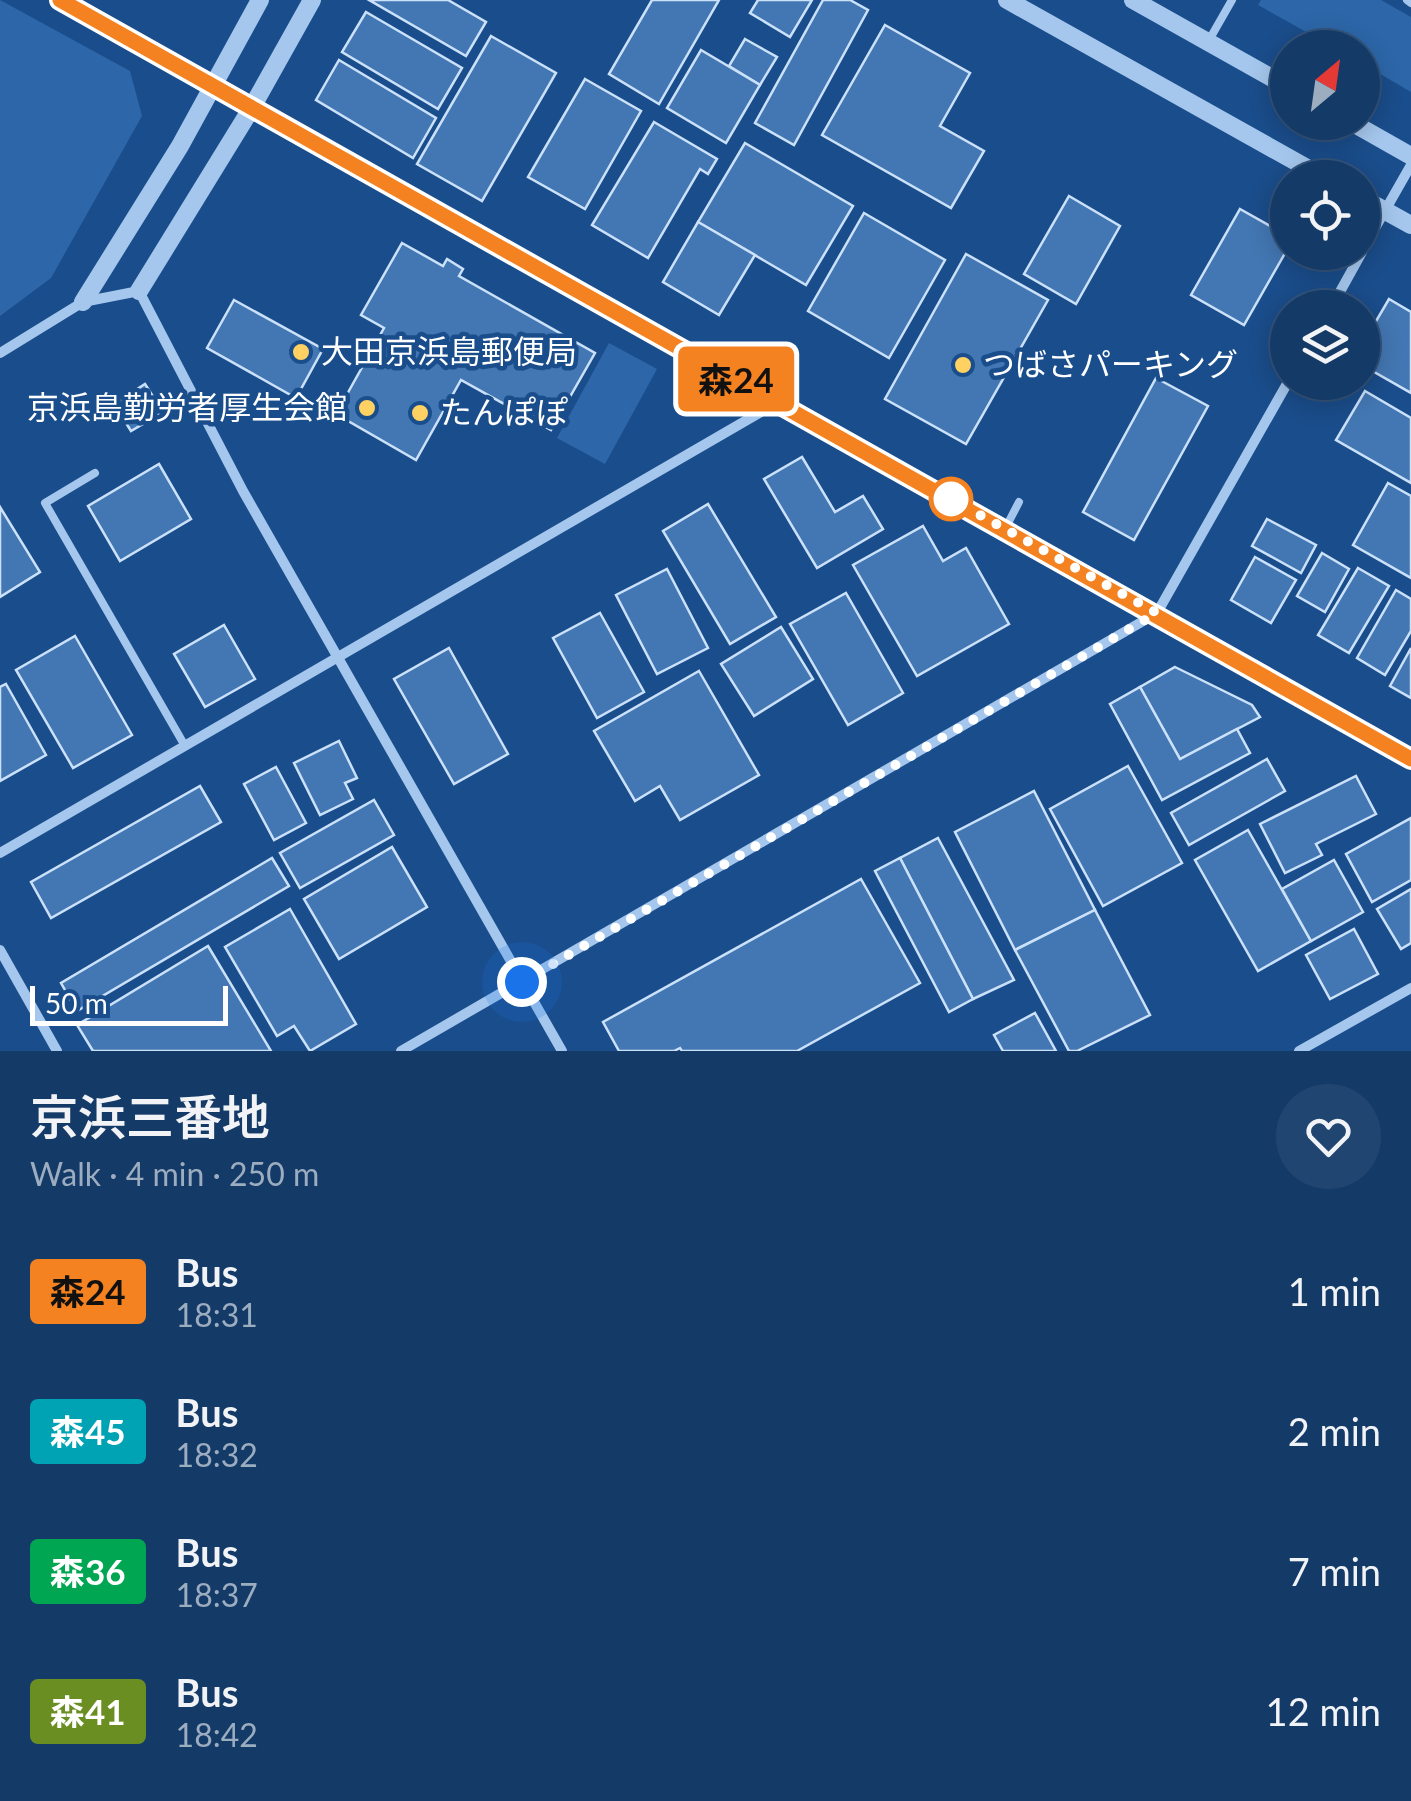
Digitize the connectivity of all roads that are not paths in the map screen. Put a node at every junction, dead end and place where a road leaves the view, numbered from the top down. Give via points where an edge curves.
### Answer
1 (60, 0) edge
2 (260, 0) edge
3 (312, 0) edge
4 (1007, 0) edge
5 (1132, 0) edge
6 (1232, 0) edge
7 (1208, 42) junction
8 (1270, 77) edge
9 (213, 88) junction
10 (251, 109) junction
11 (1380, 138) edge
12 (1411, 156) edge
13 (1294, 160) edge
14 (1411, 164) edge
15 (1380, 208) edge
16 (1385, 211) junction
17 (1380, 220) edge
18 (1411, 225) edge
19 (139, 291) junction
20 (83, 302) junction
21 (0, 353) edge
22 (1278, 400) edge
23 (778, 402) junction
24 (96, 473) dead end
25 (1019, 502) dead end
26 (1005, 529) junction
27 (1157, 613) junction
28 (336, 657) junction
29 (185, 746) junction
30 (1411, 758) edge
31 (0, 853) edge
32 (0, 950) edge
33 (522, 982) junction
34 (1411, 988) edge
35 (57, 1051) edge
36 (401, 1051) edge
37 (562, 1051) edge
38 (1298, 1051) edge

1 - 9 street
2 - 9 street
3 - 10 street
4 - 13 street
5 - 7 street
6 - 7 lane
7 - 8 street
9 - 10 street
9 - 20 street
10 - 19 street
10 - 23 street
11 - 12 street
14 - 16 street
15 - 16 street
16 - 17 street
16 - 18 street
19 - 20 street
19 - 28 street
20 - 21 street
22 - 27 street
23 - 26 street
23 - 28 street
24 - 29 lane via 45,503
25 - 26 lane
26 - 27 street
27 - 30 street
27 - 33 street
28 - 29 street
28 - 33 street
29 - 31 street
32 - 35 street
33 - 36 street
33 - 37 street
34 - 38 street

